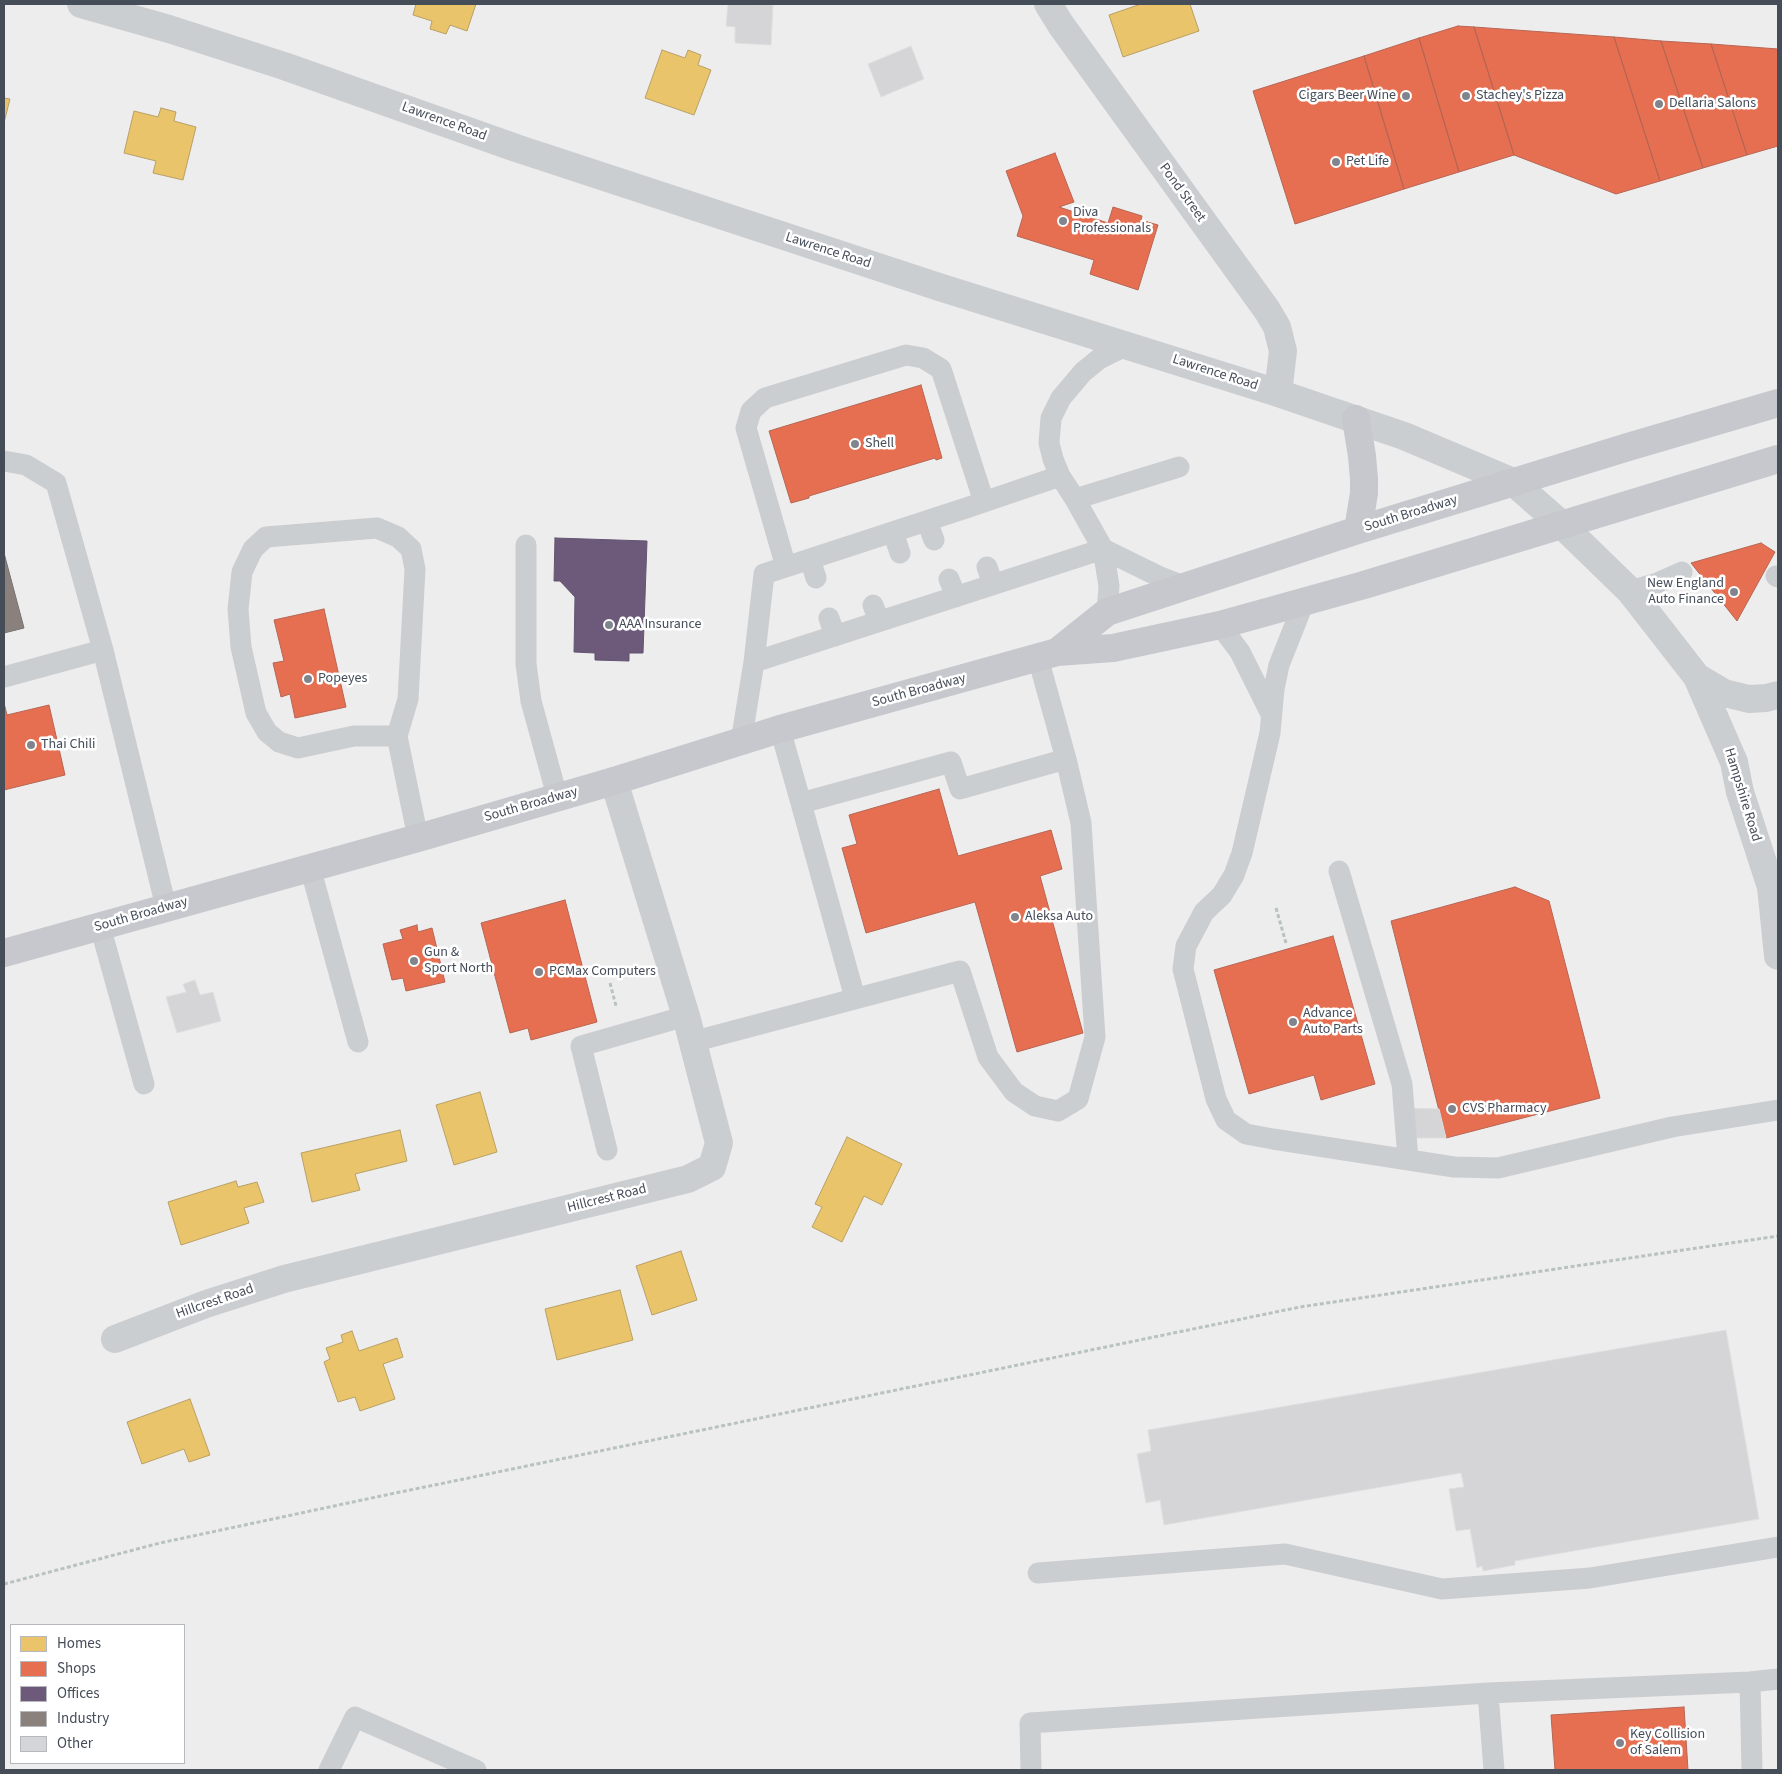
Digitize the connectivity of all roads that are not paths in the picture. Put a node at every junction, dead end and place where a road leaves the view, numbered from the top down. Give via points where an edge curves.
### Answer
1 (81, 4) edge
2 (1048, 4) edge
3 (1127, 345) junction
4 (1278, 393) junction
5 (1778, 403) edge
6 (1356, 419) junction
7 (1778, 459) edge
8 (4, 461) edge
9 (1178, 467) dead end
10 (1060, 476) junction
11 (1513, 482) junction
12 (1075, 498) junction
13 (974, 512) junction
14 (1561, 524) junction
15 (1358, 530) junction
16 (892, 532) junction
17 (526, 545) dead end
18 (1103, 549) junction
19 (900, 553) dead end
20 (786, 567) junction
21 (1682, 572) dead end
22 (1186, 587) junction
23 (1630, 591) junction
24 (1304, 602) junction
25 (1107, 612) junction
26 (1220, 625) junction
27 (103, 650) junction
28 (1048, 655) junction
29 (754, 662) junction
30 (4, 677) edge
31 (1697, 677) junction
32 (1778, 695) edge
33 (1271, 714) junction
34 (780, 729) junction
35 (397, 736) junction
36 (741, 742) junction
37 (1066, 760) junction
38 (614, 781) junction
39 (557, 796) junction
40 (801, 803) junction
41 (418, 838) junction
42 (1778, 843) edge
43 (310, 867) junction
44 (1340, 871) dead end
45 (1771, 887) junction
46 (166, 907) junction
47 (100, 926) junction
48 (4, 953) edge
49 (1778, 956) edge
50 (855, 998) junction
51 (686, 1016) junction
52 (358, 1042) dead end
53 (692, 1042) junction
54 (144, 1084) dead end
55 (1778, 1110) edge
56 (607, 1150) dead end
57 (1408, 1159) junction
58 (115, 1339) dead end
59 (1778, 1547) edge
60 (1038, 1572) dead end
61 (1778, 1679) edge
62 (1750, 1682) junction
63 (1488, 1693) junction
64 (329, 1770) edge
65 (476, 1770) edge
66 (1031, 1770) edge
67 (1494, 1770) edge
68 (1752, 1770) edge

1 - 3 street, Lawrence Road via 284,66 516,148
2 - 4 street, Pond Street via 1267,310 1277,327 1283,351
3 - 4 street, Lawrence Road
3 - 10 lane via 1099,359 1061,398 1051,418 1050,443
4 - 6 street, Lawrence Road
5 - 11 main road, South Broadway
6 - 11 street, Lawrence Road
6 - 15 main road via 1364,479
7 - 14 main road, South Broadway
8 - 27 lane via 26,465 56,483
9 - 12 lane
10 - 12 lane
10 - 13 lane
11 - 14 street, Lawrence Road
11 - 15 main road, South Broadway
12 - 18 lane
13 - 16 lane via 931,530
13 - 20 lane via 941,369 923,358 906,354 765,398 751,411 746,428
14 - 23 street, Hampshire Road
14 - 24 main road, South Broadway
15 - 22 main road, South Broadway
16 - 19 lane
16 - 20 lane via 856,554 813,569
17 - 39 lane via 527,673 531,702
18 - 22 lane
18 - 25 lane via 1109,586
18 - 29 lane via 952,588 832,627
20 - 29 lane via 764,574
21 - 23 lane
22 - 25 main road, South Broadway
23 - 31 street, Hampshire Road
24 - 26 main road, South Broadway
24 - 33 lane via 1279,665
25 - 28 main road, South Broadway
26 - 28 main road, South Broadway via 1113,648
26 - 33 lane via 1240,652
27 - 30 lane
27 - 46 lane
28 - 34 main road, South Broadway
28 - 37 lane
29 - 36 lane
31 - 32 street, Hampshire Road via 1724,693 1749,699
31 - 45 street, Hampshire Road via 1734,762 1740,792
33 - 57 lane via 1269,740 1234,875 1222,895 1204,912 1186,946 1183,969 1216,1099 1226,1120 1246,1134
34 - 36 main road, South Broadway
34 - 40 lane
35 - 35 lane via 408,699 415,569 411,550 398,537 377,528 266,537 253,549 242,572 238,609 241,647 256,713 267,732 279,742 298,748 354,736
35 - 41 lane
36 - 38 main road, South Broadway
37 - 40 lane via 960,789 952,762
37 - 50 lane via 1081,823 1096,1037 1078,1099 1058,1111 1035,1106 1014,1092 988,1056 960,970
38 - 39 main road, South Broadway
38 - 51 street, Hillcrest Road
39 - 41 main road, South Broadway
40 - 50 lane
41 - 43 main road, South Broadway
42 - 45 street, Hampshire Road
43 - 46 main road, South Broadway
43 - 52 lane
44 - 57 lane via 1402,1084
45 - 49 street, Hampshire Road
46 - 47 main road, South Broadway
47 - 48 main road, South Broadway
47 - 54 lane
50 - 53 lane
51 - 53 street, Hillcrest Road
51 - 56 lane via 581,1046
53 - 58 street, Hillcrest Road via 719,1143 712,1167 688,1179 284,1279 206,1304
55 - 57 lane via 1672,1127 1498,1168
59 - 60 lane via 1590,1578 1442,1589 1286,1554
61 - 62 lane
62 - 63 lane
62 - 68 lane
63 - 66 lane via 1030,1723
63 - 67 lane
64 - 65 lane via 355,1717

